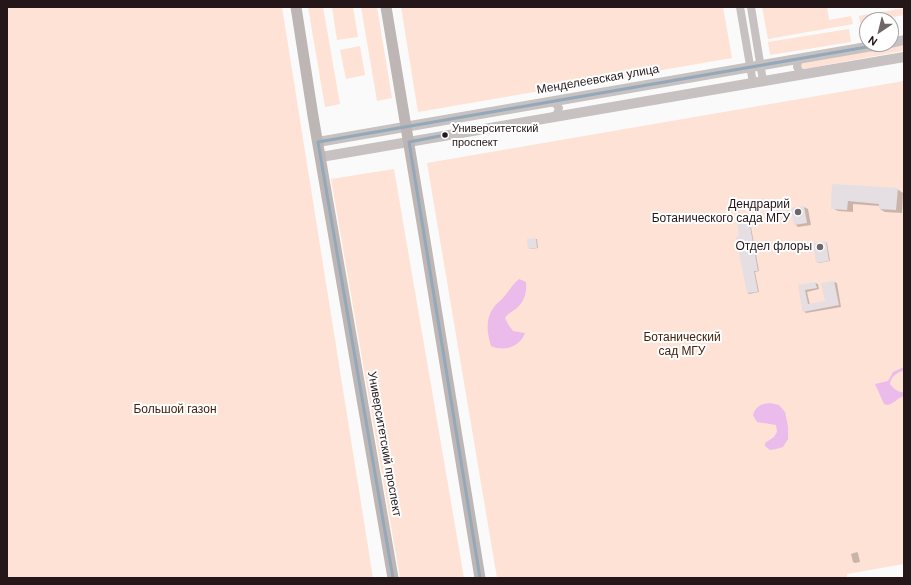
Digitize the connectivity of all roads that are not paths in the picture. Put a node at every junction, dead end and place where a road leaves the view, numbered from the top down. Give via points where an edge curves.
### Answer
1 (296, 7) edge
2 (386, 7) edge
3 (740, 7) edge
4 (751, 7) edge
5 (859, 48) edge
6 (904, 57) edge
7 (803, 58) junction
8 (756, 66) junction
9 (806, 74) junction
10 (758, 82) junction
11 (550, 102) junction
12 (552, 117) junction
13 (406, 127) junction
14 (318, 142) junction
15 (409, 142) junction
16 (321, 158) junction
17 (394, 578) edge
18 (480, 578) edge

1 - 14 main road, Университетский проспект
2 - 13 main road
3 - 8 street
4 - 8 street
5 - 7 street, Менделеевская улица
6 - 9 street
7 - 8 street, Менделеевская улица
7 - 9 street via 798,61 797,67 800,72
8 - 10 street
8 - 11 street, Менделеевская улица
9 - 10 street
10 - 12 street
11 - 12 street via 559,108 557,114
11 - 13 street, Менделеевская улица
12 - 15 street
13 - 14 street, Менделеевская улица
13 - 15 main road
14 - 16 main road, Университетский проспект
15 - 16 street
15 - 18 main road
16 - 17 main road, Университетский проспект

